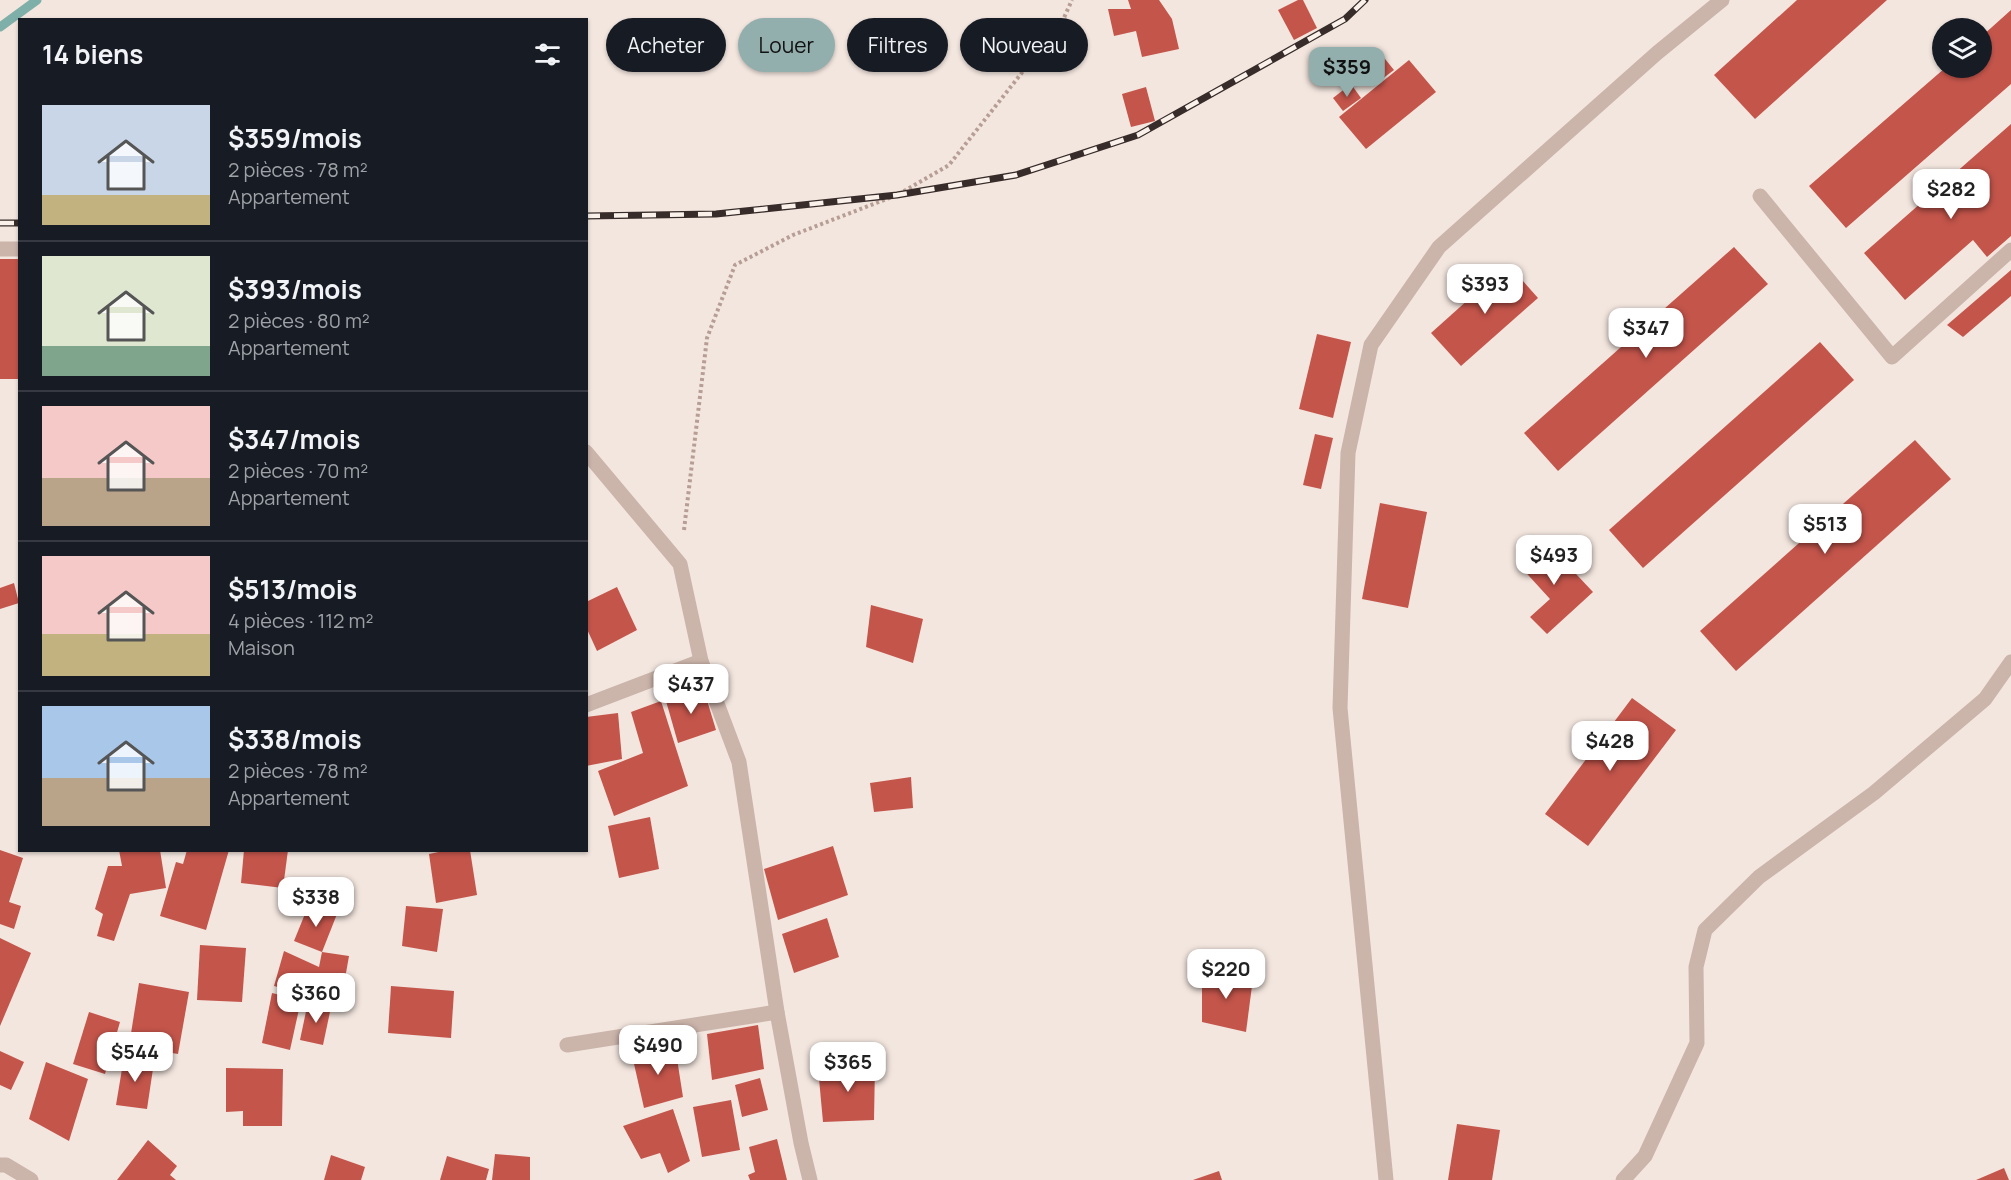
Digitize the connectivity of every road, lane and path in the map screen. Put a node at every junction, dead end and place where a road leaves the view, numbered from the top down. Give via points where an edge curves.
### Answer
1 (1072, 0) edge
2 (1722, 0) edge
3 (1760, 196) dead end
4 (0, 249) edge
5 (18, 249) edge
6 (2011, 249) edge
7 (588, 454) edge
8 (680, 564) junction
9 (701, 661) junction
10 (2011, 662) edge
11 (588, 704) edge
12 (777, 1012) junction
13 (567, 1045) dead end
14 (0, 1164) edge
15 (31, 1180) edge
16 (810, 1180) edge
17 (1386, 1180) edge
18 (1623, 1180) edge

1 - 8 path via 1062,22 950,165 897,195 793,235 735,265 707,338
2 - 17 street via 1657,52 1439,247 1371,345 1348,453 1340,708
3 - 6 street via 1892,357
4 - 5 street
7 - 8 street
8 - 9 street
9 - 11 street
9 - 12 street via 739,762
10 - 18 street via 1985,699 1874,794 1759,877 1705,930 1696,967 1697,1043 1645,1156
12 - 13 street
12 - 16 street
14 - 15 street

